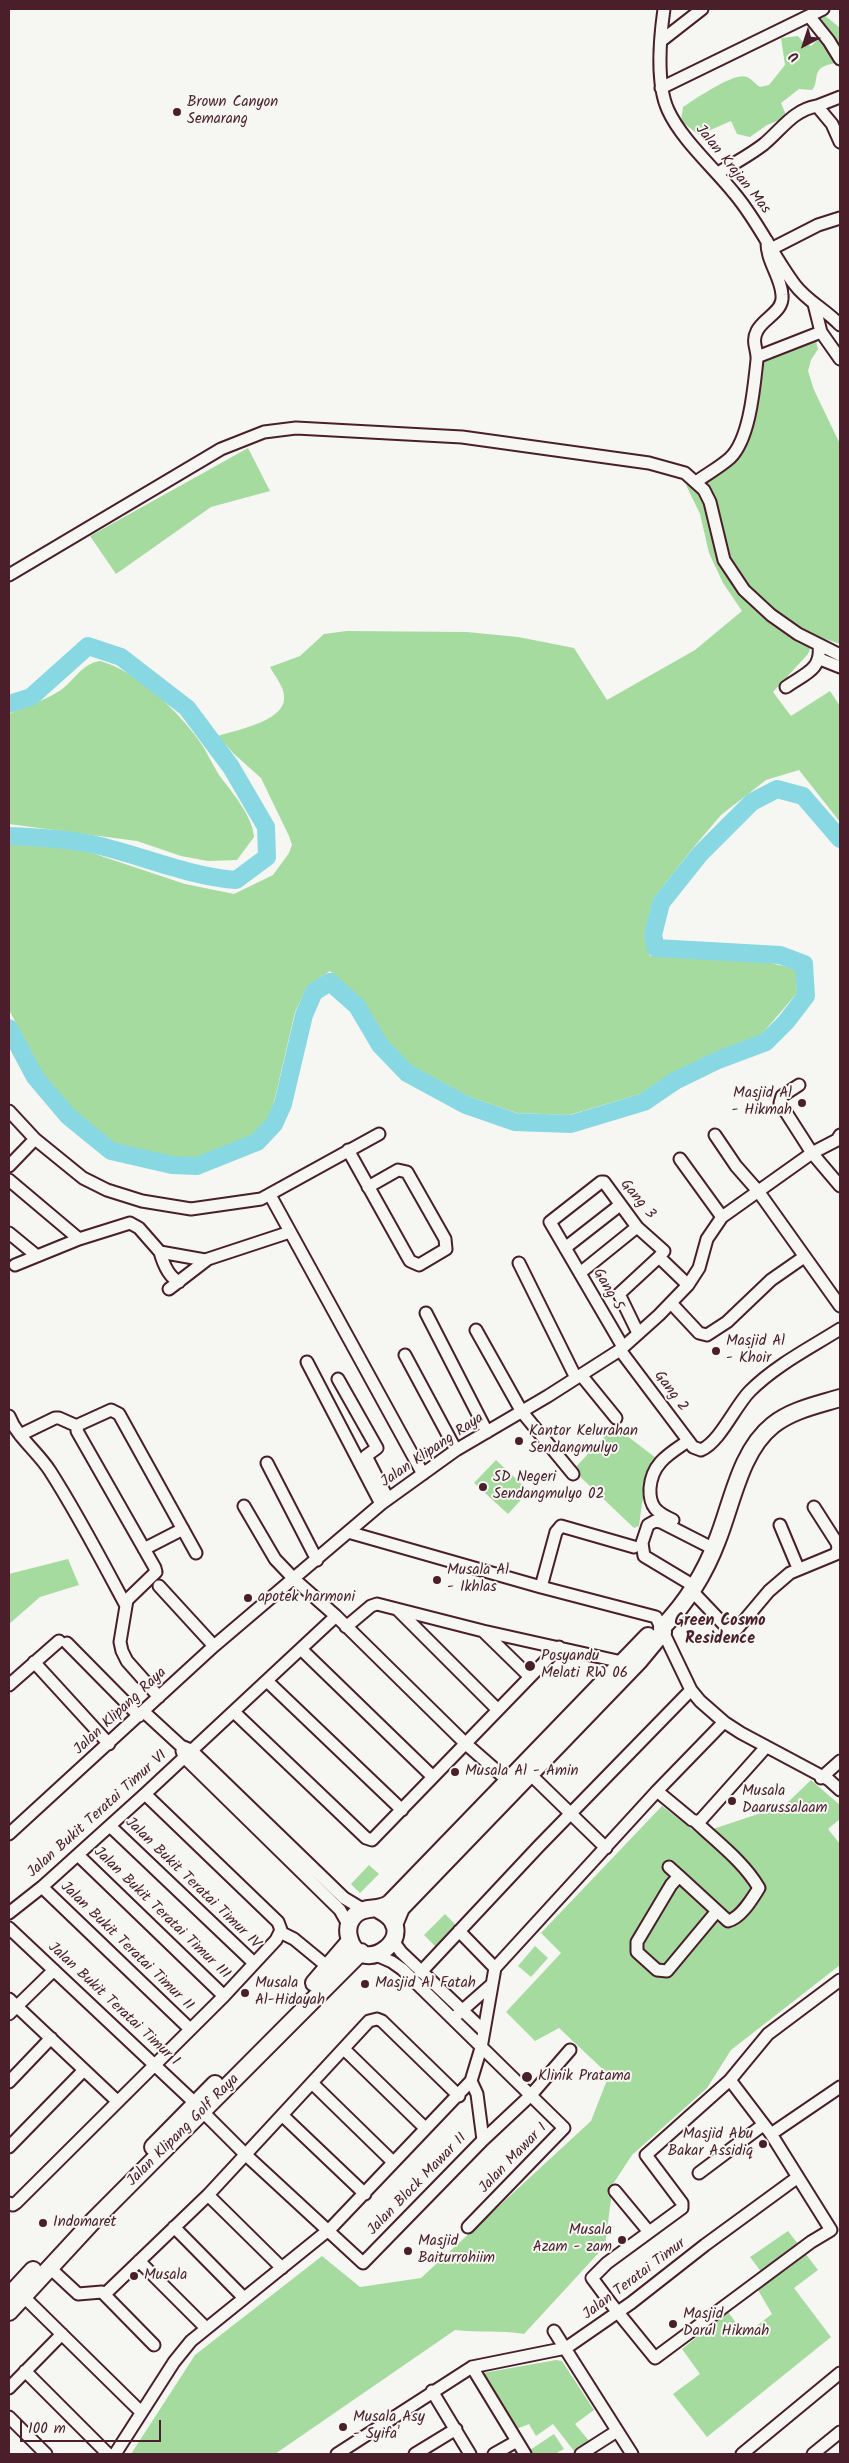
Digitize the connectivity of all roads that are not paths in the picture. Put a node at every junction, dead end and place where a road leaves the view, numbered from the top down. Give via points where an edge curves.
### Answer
1 (664, 9) edge
2 (702, 9) edge
3 (823, 9) edge
4 (809, 16) junction
5 (661, 41) junction
6 (840, 59) edge
7 (661, 88) junction
8 (840, 98) edge
9 (817, 106) junction
10 (840, 142) edge
11 (718, 174) junction
12 (840, 218) edge
13 (770, 243) junction
14 (814, 304) junction
15 (840, 324) edge
16 (821, 332) junction
17 (757, 357) junction
18 (840, 359) edge
19 (696, 482) junction
20 (9, 575) edge
21 (819, 646) junction
22 (840, 655) edge
23 (820, 660) junction
24 (840, 667) edge
25 (786, 687) dead end
26 (799, 1085) dead end
27 (9, 1111) edge
28 (379, 1134) dead end
29 (715, 1135) dead end
30 (840, 1135) edge
31 (35, 1139) junction
32 (348, 1150) junction
33 (812, 1153) junction
34 (680, 1158) dead end
35 (9, 1166) edge
36 (9, 1180) edge
37 (840, 1186) edge
38 (368, 1187) junction
39 (758, 1191) junction
40 (270, 1195) junction
41 (620, 1205) junction
42 (722, 1218) junction
43 (637, 1226) junction
44 (290, 1232) junction
45 (9, 1233) edge
46 (79, 1239) junction
47 (566, 1248) junction
48 (160, 1252) junction
49 (37, 1256) junction
50 (659, 1257) junction
51 (804, 1258) junction
52 (208, 1260) junction
53 (519, 1263) dead end
54 (15, 1265) dead end
55 (580, 1273) junction
56 (179, 1282) junction
57 (688, 1285) junction
58 (169, 1289) dead end
59 (671, 1303) junction
60 (840, 1306) edge
61 (426, 1313) dead end
62 (840, 1329) edge
63 (476, 1330) dead end
64 (638, 1334) junction
65 (621, 1349) junction
66 (405, 1355) dead end
67 (307, 1362) dead end
68 (579, 1376) junction
69 (338, 1379) dead end
70 (840, 1398) edge
71 (522, 1412) junction
72 (9, 1416) edge
73 (616, 1418) dead end
74 (77, 1426) junction
75 (487, 1432) junction
76 (20, 1435) junction
77 (688, 1441) junction
78 (456, 1450) junction
79 (267, 1463) dead end
80 (423, 1474) junction
81 (573, 1474) dead end
82 (384, 1502) junction
83 (244, 1506) dead end
84 (814, 1507) dead end
85 (780, 1525) dead end
86 (183, 1529) junction
87 (348, 1532) junction
88 (715, 1546) junction
89 (634, 1547) dead end
90 (144, 1549) junction
91 (196, 1553) dead end
92 (317, 1560) junction
93 (798, 1568) junction
94 (295, 1580) junction
95 (159, 1586) dead end
96 (541, 1587) junction
97 (693, 1589) junction
98 (125, 1604) junction
99 (397, 1609) junction
100 (336, 1616) junction
101 (346, 1627) junction
102 (662, 1628) junction
103 (483, 1631) junction
104 (214, 1646) junction
105 (559, 1647) junction
106 (302, 1650) junction
107 (34, 1662) junction
108 (622, 1662) junction
109 (530, 1677) junction
110 (268, 1681) junction
111 (9, 1685) edge
112 (609, 1685) junction
113 (691, 1690) junction
114 (159, 1697) junction
115 (498, 1710) junction
116 (234, 1712) junction
117 (141, 1714) junction
118 (724, 1722) junction
119 (109, 1744) junction
120 (466, 1744) junction
121 (766, 1747) junction
122 (186, 1751) junction
123 (840, 1761) edge
124 (531, 1775) junction
125 (433, 1777) junction
126 (821, 1778) junction
127 (512, 1785) junction
128 (840, 1790) edge
129 (657, 1791) junction
130 (145, 1794) junction
131 (402, 1810) junction
132 (571, 1813) junction
133 (696, 1822) junction
134 (110, 1826) junction
135 (9, 1834) edge
136 (606, 1848) junction
137 (78, 1855) junction
138 (669, 1867) dead end
139 (679, 1876) junction
140 (42, 1887) junction
141 (371, 1910) junction
142 (717, 1911) junction
143 (9, 1913) edge
144 (9, 1928) edge
145 (281, 1929) junction
146 (459, 1932) junction
147 (394, 1933) junction
148 (359, 1944) junction
149 (254, 1963) junction
150 (328, 1968) junction
151 (496, 1968) junction
152 (54, 1970) junction
153 (421, 1972) junction
154 (840, 1980) edge
155 (491, 1985) junction
156 (224, 1996) junction
157 (11, 2006) edge
158 (462, 2010) junction
159 (452, 2019) junction
160 (190, 2029) junction
161 (484, 2031) junction
162 (52, 2038) junction
163 (481, 2048) junction
164 (344, 2050) junction
165 (570, 2050) dead end
166 (154, 2064) junction
167 (84, 2070) junction
168 (237, 2070) junction
169 (730, 2080) junction
170 (471, 2081) junction
171 (9, 2082) edge
172 (312, 2083) junction
173 (840, 2087) edge
174 (530, 2095) junction
175 (459, 2096) junction
176 (117, 2101) junction
177 (200, 2108) junction
178 (282, 2115) junction
179 (425, 2128) junction
180 (767, 2130) junction
181 (483, 2140) junction
182 (9, 2147) edge
183 (246, 2155) junction
184 (393, 2162) junction
185 (700, 2173) dead end
186 (798, 2178) junction
187 (615, 2191) dead end
188 (365, 2194) junction
189 (208, 2195) junction
190 (9, 2203) edge
191 (174, 2227) junction
192 (468, 2227) dead end
193 (836, 2227) edge
194 (327, 2231) junction
195 (649, 2232) junction
196 (54, 2259) junction
197 (139, 2261) junction
198 (282, 2268) junction
199 (14, 2290) edge
200 (105, 2294) junction
201 (244, 2298) junction
202 (9, 2312) edge
203 (618, 2312) junction
204 (206, 2328) junction
205 (554, 2331) dead end
206 (62, 2334) junction
207 (154, 2345) dead end
208 (566, 2348) junction
209 (472, 2367) junction
210 (25, 2371) junction
211 (840, 2373) edge
212 (9, 2388) edge
213 (432, 2391) junction
214 (141, 2412) junction
215 (9, 2417) edge
216 (456, 2429) junction
217 (617, 2431) junction
218 (840, 2432) edge
219 (517, 2441) junction
220 (46, 2454) edge
221 (108, 2454) edge
222 (115, 2454) edge
223 (337, 2454) edge
224 (415, 2454) edge
225 (470, 2454) edge
226 (494, 2454) edge
227 (525, 2454) edge
228 (581, 2454) edge
229 (632, 2454) edge
230 (742, 2454) edge
231 (813, 2454) edge

1 - 5 street, Jalan Krajan Mas
2 - 5 street
3 - 4 street
4 - 6 street via 830,40
4 - 7 street
5 - 7 street, Jalan Krajan Mas
7 - 11 street, Jalan Krajan Mas via 668,110 686,138
8 - 9 street
9 - 10 street via 832,124
9 - 11 street via 794,117 763,145
11 - 13 street, Jalan Krajan Mas
12 - 13 street
13 - 14 street, Jalan Krajan Mas via 795,285
13 - 17 street via 767,253 783,296 778,308 757,330 754,342
14 - 15 street, Jalan Krajan Mas
14 - 16 street
16 - 17 street
16 - 18 street
17 - 19 street via 754,391 739,447 730,458
19 - 20 street via 685,473 649,463 484,440 283,428 221,449
19 - 21 street via 710,502 724,560 744,590 771,615
21 - 22 street
21 - 23 street
23 - 24 street
23 - 25 street
26 - 33 street via 782,1096 780,1104
27 - 31 street
28 - 32 street
29 - 39 street
30 - 33 street, Jalan Klipang Raya via 837,1140
31 - 35 street
31 - 40 street via 83,1178 107,1190 142,1200 191,1209 252,1201
32 - 38 street
32 - 40 street
33 - 37 street
33 - 39 street, Jalan Klipang Raya
34 - 42 street
36 - 46 street
38 - 38 street via 412,1263 419,1265 446,1248 445,1239 407,1172 398,1170
39 - 42 street, Jalan Klipang Raya
39 - 51 street
40 - 44 street
41 - 43 street, Gang 3
41 - 47 street
41 - 47 street, Gang 3 via 601,1182 550,1222
42 - 57 street, Jalan Klipang Raya via 707,1239 699,1268
43 - 50 street, Gang 3 via 664,1251
43 - 55 street
44 - 52 street
44 - 80 street
45 - 49 street
46 - 48 street via 130,1223 139,1228
46 - 49 street
47 - 55 street, Gang 5
48 - 52 street
48 - 56 street via 162,1261
49 - 54 street
50 - 57 street, Gang 3
50 - 64 street via 619,1294
51 - 59 street via 771,1280 727,1322 707,1335 699,1333
51 - 60 street
52 - 56 street
53 - 68 street
55 - 65 street, Gang 5
56 - 58 street
57 - 59 street, Jalan Klipang Raya
59 - 64 street, Jalan Klipang Raya
61 - 75 street
62 - 77 street, Gang 2 via 750,1391 710,1443 699,1450
63 - 71 street
64 - 65 street, Jalan Klipang Raya
65 - 68 street, Jalan Klipang Raya
65 - 77 street, Gang 2
66 - 78 street
67 - 82 street
68 - 71 street, Jalan Klipang Raya
68 - 73 street
69 - 82 street via 377,1448 366,1456
70 - 88 main road via 806,1408 772,1426 745,1465
71 - 75 street, Jalan Klipang Raya
71 - 81 street
72 - 76 street
74 - 76 street via 54,1418
74 - 86 street via 111,1410 119,1414
74 - 90 street
75 - 78 street, Jalan Klipang Raya
76 - 98 street via 50,1471
77 - 88 street via 666,1457 653,1472 650,1501 658,1512
78 - 80 street, Jalan Klipang Raya
79 - 92 street
80 - 82 street, Jalan Klipang Raya
82 - 87 street, Jalan Klipang Raya
83 - 94 street via 275,1559
84 - 93 street via 838,1548 836,1554
85 - 93 street
86 - 90 street
86 - 91 street
87 - 92 street, Jalan Klipang Raya
87 - 96 street
88 - 97 main road
88 - 97 street via 661,1522 648,1525 642,1543 644,1556
89 - 96 street via 561,1526 556,1532
90 - 98 street via 156,1572 130,1595
92 - 94 street, Jalan Klipang Raya
93 - 97 street via 769,1591 733,1632
94 - 100 street
94 - 104 street, Jalan Klipang Raya
95 - 104 street
96 - 102 street via 656,1617
97 - 102 main road
98 - 114 street via 120,1642 122,1651
99 - 101 street via 373,1605
99 - 103 street
99 - 115 street
100 - 101 street
100 - 106 street, Jalan Bukit Teratai Timur VI
101 - 120 street
102 - 108 main road via 657,1627
102 - 112 main road via 663,1632 645,1654
102 - 113 street
103 - 105 street
103 - 109 street
104 - 114 street, Jalan Klipang Raya
105 - 108 street
105 - 109 street
106 - 110 street, Jalan Bukit Teratai Timur VI
106 - 125 street
107 - 111 street
107 - 117 street via 63,1642
107 - 119 street
108 - 112 main road
109 - 115 street
110 - 116 street, Jalan Bukit Teratai Timur VI
110 - 131 street
112 - 124 main road
112 - 127 main road
113 - 118 street
113 - 132 street
114 - 117 street, Jalan Klipang Raya
115 - 120 street
116 - 122 street, Jalan Bukit Teratai Timur VI
116 - 131 street via 366,1838 374,1839
117 - 119 street, Jalan Klipang Raya
117 - 122 street
118 - 121 street
118 - 129 street
119 - 135 street, Jalan Klipang Raya
120 - 125 street
120 - 127 street
121 - 126 street
121 - 133 street via 701,1821
122 - 130 street, Jalan Bukit Teratai Timur VI
122 - 141 street via 344,1898
122 - 148 street via 340,1910
123 - 126 street
124 - 127 main road
124 - 132 street
125 - 131 street
126 - 128 street
127 - 141 main road via 390,1903
127 - 147 main road via 401,1908
129 - 133 street
129 - 136 street
130 - 134 street, Jalan Bukit Teratai Timur VI
130 - 145 street
132 - 136 street
132 - 146 street
133 - 142 street via 743,1867 758,1888 733,1920 728,1921
134 - 137 street, Jalan Bukit Teratai Timur VI
134 - 149 street, Jalan Bukit Teratai Timur IV
136 - 151 street
137 - 140 street, Jalan Bukit Teratai Timur VI
137 - 156 street, Jalan Bukit Teratai Timur III
138 - 139 street
139 - 142 street
139 - 142 street via 637,1942 637,1952 657,1970 667,1971
140 - 143 street, Jalan Bukit Teratai Timur VI
140 - 160 street, Jalan Bukit Teratai Timur II
141 - 147 main road via 386,1913
141 - 148 main road via 352,1919
144 - 152 street, Jalan Bukit Teratai Timur I
145 - 149 street via 276,1940
145 - 150 street
146 - 151 street
146 - 153 street
147 - 148 main road via 389,1947
147 - 153 street via 401,1952
148 - 150 main road, Jalan Klipang Golf Raya
148 - 159 street, Jalan Mawar I via 402,1969
148 - 168 main road, Jalan Klipang Golf Raya
149 - 156 street
150 - 168 main road, Jalan Klipang Golf Raya
151 - 155 street
152 - 157 street
152 - 166 street, Jalan Bukit Teratai Timur I
153 - 158 street
154 - 169 street via 768,2034
155 - 158 street
155 - 161 street
156 - 160 street
157 - 162 street
158 - 159 street
158 - 161 street
159 - 163 street, Jalan Mawar I
160 - 166 street
161 - 163 street
162 - 167 street
162 - 171 street
163 - 170 street
163 - 174 street, Jalan Mawar I
164 - 172 street
164 - 175 street via 369,2021 379,2019
164 - 179 street
165 - 174 street, Jalan Block Mawar II
166 - 176 street
166 - 177 street, Jalan Bukit Teratai Timur I
167 - 176 street
167 - 182 street
168 - 177 main road, Jalan Klipang Golf Raya
169 - 180 street
169 - 195 street via 647,2154 647,2159 682,2205 680,2210
170 - 175 street
170 - 181 street
172 - 178 street
172 - 184 street
173 - 180 street
174 - 181 street, Jalan Block Mawar II
174 - 192 street, Jalan Mawar I via 564,2128
175 - 179 street
176 - 190 street via 14,2205
177 - 183 street, Jalan Bukit Teratai Timur I
177 - 196 main road, Jalan Klipang Golf Raya
178 - 183 street
178 - 188 street
179 - 184 street
180 - 185 street
180 - 186 street
181 - 194 street, Jalan Block Mawar II via 363,2264
183 - 189 street
183 - 194 street, Jalan Bukit Teratai Timur I
184 - 188 street
186 - 193 street
186 - 203 street, Jalan Teratai Timur
187 - 195 street
188 - 194 street
189 - 191 street
189 - 198 street
191 - 197 street
191 - 201 street
193 - 203 street via 811,2242 657,2358 652,2356
194 - 198 street
195 - 203 street via 592,2278
196 - 199 main road, Jalan Klipang Golf Raya
196 - 200 street via 78,2294 99,2291
197 - 200 street
197 - 204 street
198 - 201 street
199 - 202 main road, Jalan Klipang Golf Raya
199 - 206 street
200 - 207 street
201 - 204 street
203 - 208 street, Jalan Teratai Timur
204 - 214 street via 174,2362
205 - 208 street
206 - 210 street
206 - 214 street
208 - 209 street, Jalan Teratai Timur
208 - 217 street
209 - 213 street, Jalan Teratai Timur
209 - 219 street
210 - 212 street
210 - 221 street
211 - 230 street
213 - 216 street
213 - 223 street, Jalan Teratai Timur
214 - 222 street
215 - 220 street
216 - 224 street
216 - 225 street
217 - 228 street
217 - 229 street
218 - 231 street
219 - 226 street
219 - 227 street

